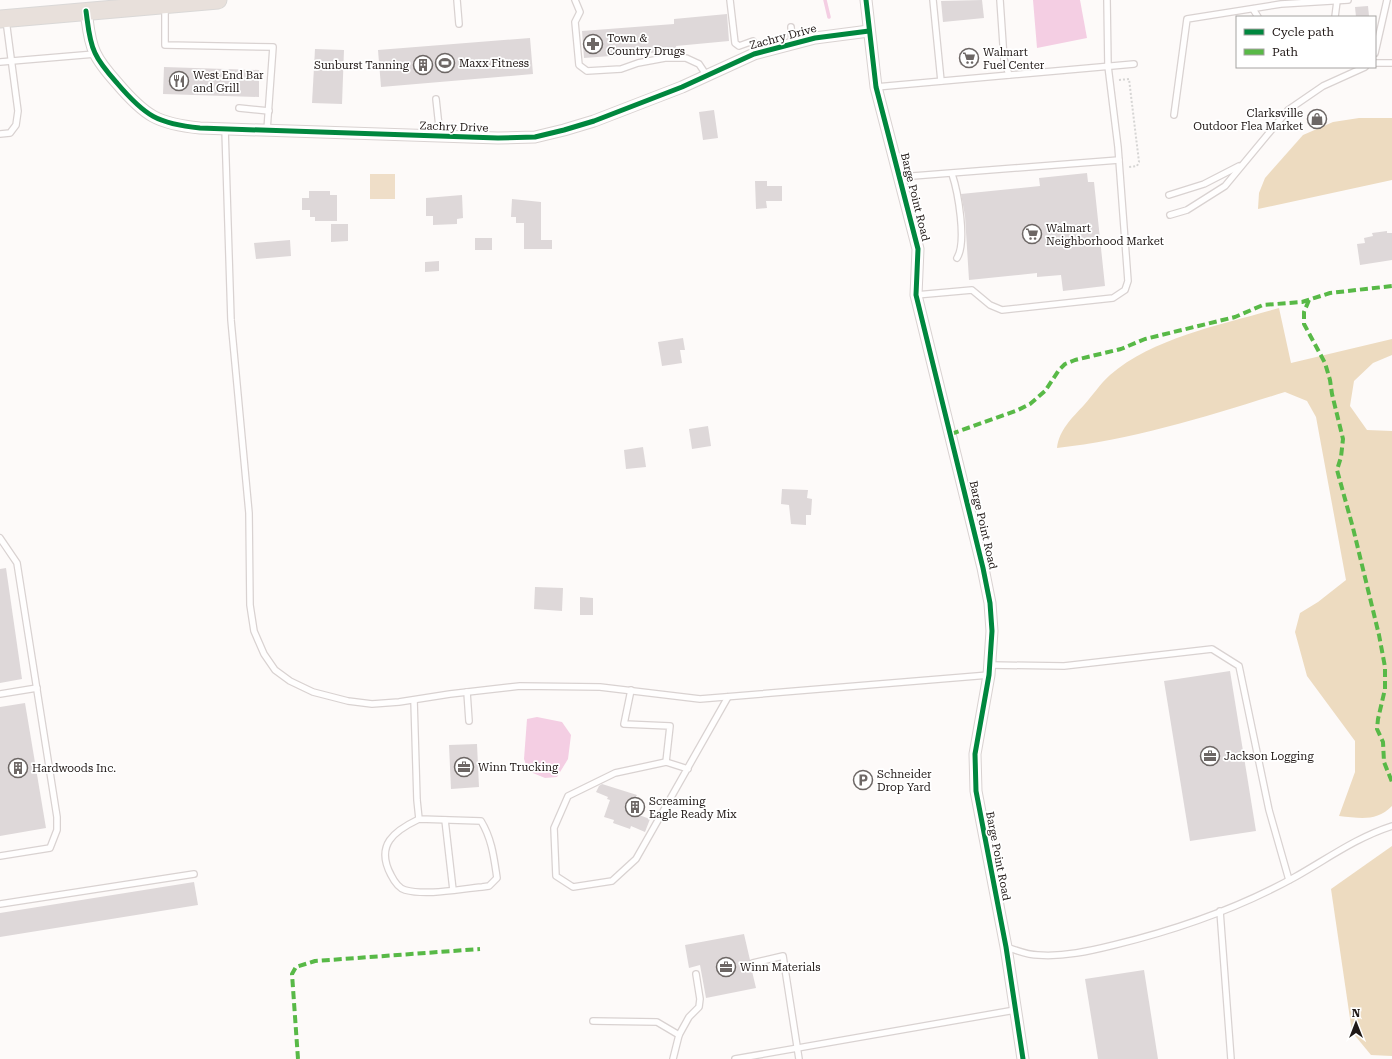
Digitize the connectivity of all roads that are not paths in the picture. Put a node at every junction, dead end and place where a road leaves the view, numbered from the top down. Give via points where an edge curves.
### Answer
1 (218, 0) edge
2 (457, 0) edge
3 (575, 0) edge
4 (730, 0) edge
5 (866, 0) edge
6 (933, 0) edge
7 (1000, 0) edge
8 (1107, 0) edge
9 (1348, 0) edge
10 (1387, 0) edge
11 (1337, 1) edge
12 (175, 3) edge
13 (126, 4) edge
14 (1253, 9) junction
15 (86, 11) junction
16 (1257, 16) edge
17 (1335, 16) edge
18 (3, 18) edge
19 (459, 24) dead end
20 (791, 27) dead end
21 (869, 31) junction
22 (753, 41) dead end
23 (792, 43) junction
24 (1376, 49) edge
25 (95, 54) junction
26 (11, 61) junction
27 (0, 62) edge
28 (1376, 63) edge
29 (1392, 63) edge
30 (1134, 64) dead end
31 (1108, 66) junction
32 (1363, 68) edge
33 (1009, 75) junction
34 (707, 76) junction
35 (941, 81) junction
36 (876, 87) junction
37 (436, 99) dead end
38 (240, 108) dead end
39 (269, 111) junction
40 (1174, 115) dead end
41 (225, 129) junction
42 (267, 130) junction
43 (0, 134) edge
44 (440, 136) junction
45 (1119, 160) junction
46 (1243, 164) junction
47 (952, 174) junction
48 (900, 177) junction
49 (1169, 195) dead end
50 (1170, 215) dead end
51 (957, 258) dead end
52 (916, 295) junction
53 (0, 540) edge
54 (990, 670) junction
55 (37, 688) junction
56 (631, 690) junction
57 (467, 692) junction
58 (0, 694) edge
59 (728, 698) junction
60 (414, 700) junction
61 (469, 721) dead end
62 (666, 762) junction
63 (688, 769) junction
64 (419, 819) junction
65 (445, 820) junction
66 (1392, 826) edge
67 (0, 856) edge
68 (194, 874) dead end
69 (1289, 880) junction
70 (453, 890) junction
71 (0, 904) edge
72 (1220, 911) junction
73 (1006, 947) junction
74 (753, 963) dead end
75 (696, 974) dead end
76 (1015, 1010) junction
77 (593, 1021) dead end
78 (679, 1035) junction
79 (798, 1048) junction
80 (674, 1059) edge
81 (735, 1059) edge
82 (799, 1059) edge
83 (1023, 1059) edge
84 (1230, 1059) edge

1 - 12 main road
2 - 19 lane
3 - 34 lane via 580,12 575,22 579,65 587,71 621,69 665,58 686,58 699,64
4 - 22 lane via 735,43 739,46
5 - 21 street, Barge Point Road
6 - 35 lane
7 - 33 lane via 1004,59
8 - 31 lane
9 - 11 lane
10 - 24 lane
11 - 14 lane via 1280,4
11 - 17 lane
12 - 13 main road
12 - 39 lane via 165,44 273,47
13 - 15 main road
14 - 16 lane
14 - 40 lane via 1187,19
15 - 18 main road
15 - 25 street, Zachry Drive
18 - 26 lane
20 - 23 lane
21 - 23 street, Zachry Drive
21 - 36 street, Barge Point Road
23 - 34 street, Zachry Drive via 754,54
25 - 26 lane
25 - 41 street, Zachry Drive via 134,102 151,116 176,126
26 - 27 lane
26 - 43 lane via 18,111 16,125 10,133
28 - 29 lane
30 - 31 lane
31 - 33 lane
31 - 45 lane
32 - 46 lane via 1323,86 1288,110
33 - 35 lane
34 - 44 street, Zachry Drive via 594,121 535,137
35 - 36 lane
36 - 48 street, Barge Point Road
37 - 44 lane
38 - 39 lane
39 - 42 lane
41 - 42 street, Zachry Drive
41 - 60 lane via 231,320 245,456 249,513 250,605 254,631 264,654 275,670 290,681 313,692 372,704
42 - 44 street, Zachry Drive
45 - 47 lane
45 - 52 lane via 1128,281 1125,290 1113,298 1002,310 990,305 972,290
46 - 49 lane via 1210,181
46 - 50 lane via 1225,186 1187,210
47 - 48 lane
47 - 51 lane via 958,191 962,247
48 - 52 street, Barge Point Road via 918,250
52 - 54 street, Barge Point Road via 990,603
53 - 55 lane via 17,563
54 - 59 lane
54 - 69 lane via 1064,666 1212,649 1239,666 1269,810
54 - 73 street, Barge Point Road via 974,754 976,791
55 - 58 lane
55 - 67 lane via 57,830 50,848
56 - 57 lane via 520,686
56 - 59 lane via 700,700
56 - 62 lane via 624,724 670,726
57 - 60 lane
57 - 61 lane
59 - 63 lane
60 - 64 lane
62 - 63 lane
62 - 63 lane via 615,773 568,796 554,828 556,876 573,887 612,882 636,859
64 - 65 lane
64 - 70 lane via 401,827 390,838 384,853 386,865 395,883 403,890 417,893
65 - 70 lane
65 - 70 lane via 481,821 488,831 497,878 489,886
66 - 69 lane via 1355,841
68 - 71 lane
69 - 72 lane
72 - 73 lane via 1136,940 1096,949 1038,955
72 - 84 lane
73 - 76 street, Barge Point Road
74 - 79 lane via 783,956
75 - 78 lane via 699,1007
76 - 79 lane
76 - 83 street, Barge Point Road
77 - 78 lane via 657,1022
78 - 80 lane
79 - 81 lane
79 - 82 lane

